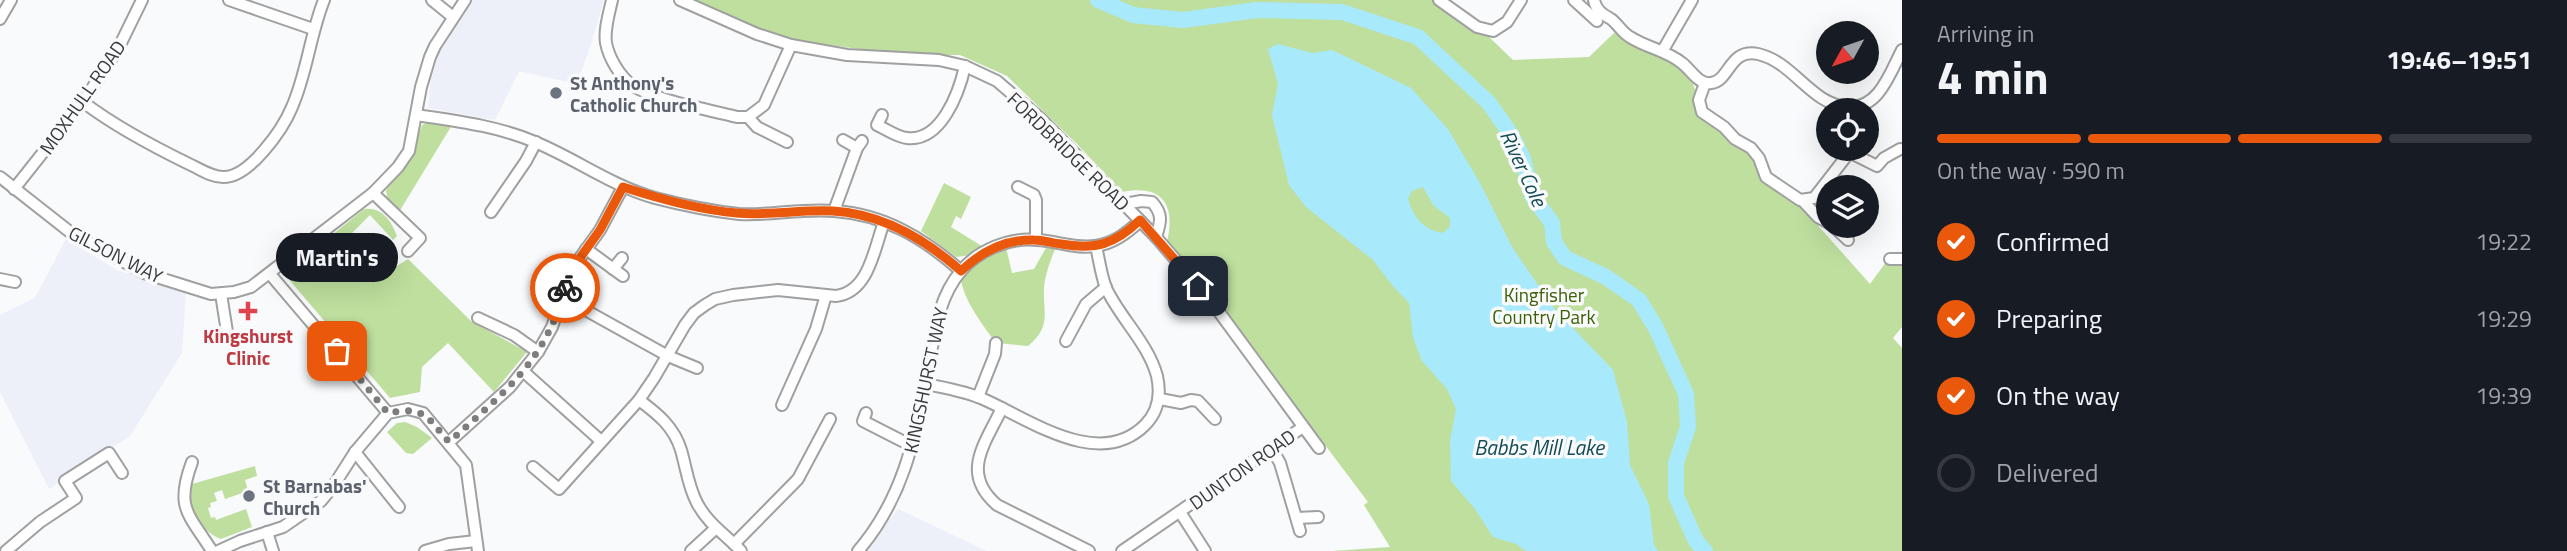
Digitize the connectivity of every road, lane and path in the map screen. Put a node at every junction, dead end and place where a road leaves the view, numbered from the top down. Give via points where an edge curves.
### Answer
1 (11, 0) edge
2 (142, 0) edge
3 (229, 0) edge
4 (324, 0) edge
5 (432, 0) edge
6 (465, 0) edge
7 (612, 0) edge
8 (680, 0) edge
9 (1439, 0) edge
10 (1521, 0) edge
11 (1574, 0) edge
12 (1594, 0) edge
13 (1692, 0) edge
14 (453, 17) junction
15 (0, 19) edge
16 (1597, 21) dead end
17 (313, 29) junction
18 (791, 45) junction
19 (1663, 50) junction
20 (1902, 50) edge
21 (965, 66) junction
22 (1705, 83) junction
23 (1816, 98) edge
24 (1874, 98) edge
25 (83, 102) junction
26 (416, 115) junction
27 (882, 115) dead end
28 (748, 117) junction
29 (842, 140) dead end
30 (536, 142) junction
31 (787, 142) dead end
32 (1900, 149) dead end
33 (1771, 151) dead end
34 (1759, 158) junction
35 (1843, 161) edge
36 (1869, 161) edge
37 (1877, 166) junction
38 (0, 177) edge
39 (1880, 178) dead end
40 (623, 187) junction
41 (1018, 187) dead end
42 (14, 189) junction
43 (373, 193) junction
44 (1803, 201) junction
45 (1125, 204) junction
46 (834, 211) junction
47 (491, 212) dead end
48 (1816, 215) edge
49 (1140, 220) junction
50 (884, 222) junction
51 (1156, 237) junction
52 (1832, 238) edge
53 (1036, 239) junction
54 (1830, 241) dead end
55 (1096, 246) junction
56 (586, 249) junction
57 (408, 251) dead end
58 (622, 258) dead end
59 (1890, 259) dead end
60 (1902, 259) edge
61 (961, 271) junction
62 (270, 274) junction
63 (0, 279) edge
64 (15, 282) dead end
65 (1106, 287) junction
66 (222, 294) junction
67 (826, 295) junction
68 (562, 297) junction
69 (478, 318) dead end
70 (228, 338) dead end
71 (1066, 341) dead end
72 (996, 343) dead end
73 (538, 352) junction
74 (668, 356) junction
75 (697, 368) dead end
76 (524, 372) junction
77 (926, 384) junction
78 (978, 397) junction
79 (1160, 399) junction
80 (639, 400) junction
81 (782, 405) dead end
82 (1002, 408) junction
83 (388, 413) junction
84 (866, 413) dead end
85 (830, 419) dead end
86 (1215, 419) dead end
87 (1303, 427) junction
88 (601, 441) junction
89 (449, 442) junction
90 (912, 446) junction
91 (1319, 448) dead end
92 (1272, 449) junction
93 (355, 452) junction
94 (192, 462) dead end
95 (536, 472) dead end
96 (122, 473) dead end
97 (399, 506) dead end
98 (1180, 512) junction
99 (1318, 517) dead end
100 (1297, 518) junction
101 (715, 528) junction
102 (1300, 531) dead end
103 (267, 532) junction
104 (477, 546) edge
105 (0, 547) edge
106 (738, 548) edge
107 (1129, 549) edge
108 (5, 551) edge
109 (212, 551) edge
110 (219, 551) edge
111 (273, 551) edge
112 (425, 551) edge
113 (691, 551) edge
114 (858, 551) edge
115 (1089, 551) edge
116 (1205, 551) edge

1 - 15 street
2 - 25 street, MOXHULL ROAD via 118,49
3 - 17 street
4 - 17 street
5 - 14 street
6 - 14 street, GILSON WAY
7 - 28 street via 607,44 610,57 630,84 649,93
8 - 18 street, FORDBRIDGE ROAD
9 - 10 street via 1494,36
11 - 16 street
12 - 19 street via 1603,15 1627,36
13 - 19 street via 1681,10
14 - 26 street, GILSON WAY via 430,57
17 - 25 street via 291,110 266,149 233,175 213,175 154,147
18 - 21 street, FORDBRIDGE ROAD
18 - 28 street via 764,105
19 - 22 street
20 - 24 street
21 - 27 street via 940,124 931,133 905,138 877,125
21 - 45 street, FORDBRIDGE ROAD via 997,81 1031,110
22 - 23 street via 1717,82 1736,58 1753,53 1782,65
22 - 34 street via 1699,100 1702,112
25 - 42 street, MOXHULL ROAD
26 - 30 street via 499,130
26 - 43 street, GILSON WAY via 409,151
28 - 31 street via 757,127
29 - 46 street via 860,144
30 - 40 street
30 - 47 street
32 - 37 street
33 - 34 street
34 - 44 street via 1766,177
35 - 44 street via 1814,198
36 - 37 street
37 - 39 street
38 - 42 street, GILSON WAY
40 - 46 street via 739,214
40 - 56 street
41 - 53 street via 1036,200
42 - 66 street, GILSON WAY via 70,232 144,273 201,292
43 - 57 street via 420,238
43 - 62 street, GILSON WAY
44 - 48 street
45 - 49 street, FORDBRIDGE ROAD
45 - 51 street via 1152,202 1160,211
46 - 50 street
49 - 51 street, FORDBRIDGE ROAD
49 - 55 street, KINGSHURST WAY via 1119,238
50 - 61 street via 936,249
50 - 67 street via 856,289 844,295
51 - 87 street, FORDBRIDGE ROAD via 1211,301
52 - 54 street
53 - 55 street, KINGSHURST WAY
53 - 61 street, KINGSHURST WAY via 990,249
55 - 65 street
56 - 58 street via 618,272
56 - 68 street via 572,269
59 - 60 street
61 - 77 street, KINGSHURST WAY via 942,300
62 - 66 street, GILSON WAY via 251,287
62 - 83 street
63 - 64 street
65 - 71 street via 1086,304
65 - 79 street via 1149,356
66 - 70 street
67 - 74 street via 778,290 715,299 694,313
67 - 81 street
68 - 73 street
68 - 74 street
69 - 73 street
72 - 78 street
73 - 76 street
74 - 75 street
74 - 80 street
76 - 88 street
76 - 89 street
77 - 78 street
77 - 90 street, KINGSHURST WAY
78 - 82 street
79 - 82 street via 1139,431 1109,444 1061,436
79 - 86 street via 1198,401
80 - 88 street
80 - 101 street via 671,429 696,501
82 - 115 street via 977,461 984,494
83 - 89 street via 408,409 423,413
83 - 93 street
84 - 90 street via 863,421
85 - 106 street via 798,479
87 - 91 street, FORDBRIDGE ROAD
87 - 92 street, DUNTON ROAD
88 - 95 street via 561,494
89 - 104 street via 466,464
90 - 114 street, KINGSHURST WAY via 900,487
92 - 98 street, DUNTON ROAD
92 - 100 street
93 - 97 street
93 - 103 street via 321,501 294,521
94 - 109 street via 183,504
96 - 108 street via 109,453 65,481 76,498
98 - 107 street, DUNTON ROAD
98 - 116 street, DUNTON ROAD
99 - 100 street
100 - 102 street
101 - 106 street
101 - 113 street
103 - 110 street
103 - 111 street
104 - 112 street via 449,544
105 - 108 street

